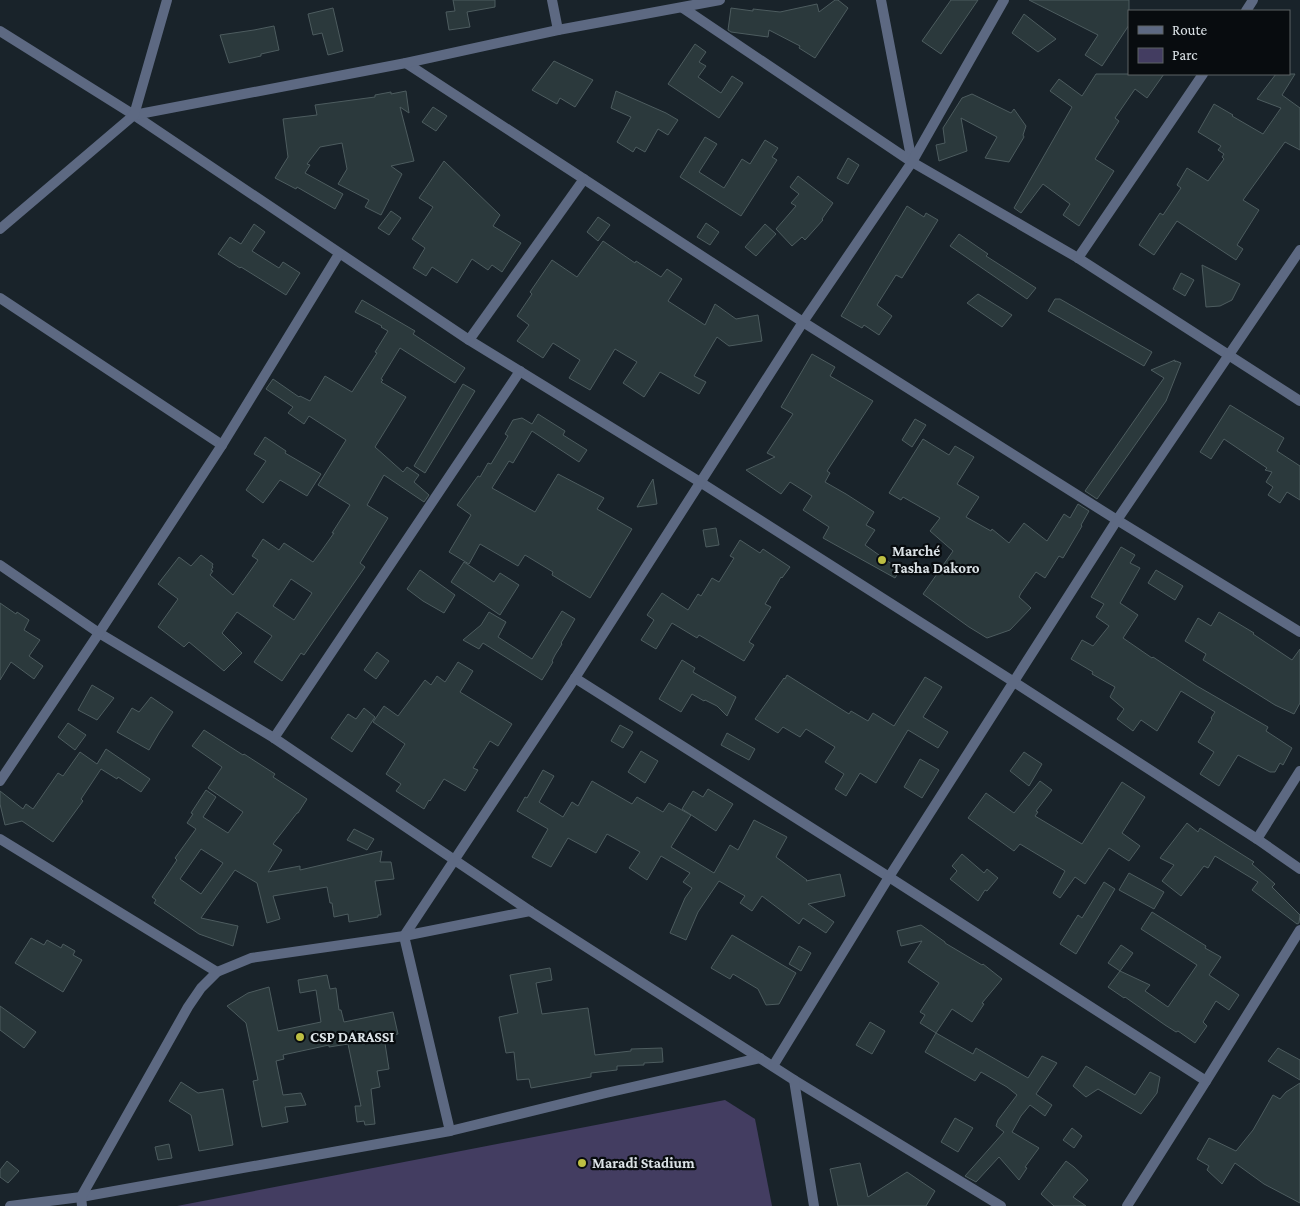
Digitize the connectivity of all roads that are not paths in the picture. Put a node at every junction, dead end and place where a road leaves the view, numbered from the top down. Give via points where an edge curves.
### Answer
1 (167, 0) edge
2 (552, 0) edge
3 (720, 0) edge
4 (881, 0) edge
5 (1004, 0) edge
6 (683, 8) junction
7 (558, 30) junction
8 (0, 32) edge
9 (406, 63) junction
10 (1202, 75) edge
11 (134, 115) junction
12 (912, 162) junction
13 (584, 180) junction
14 (0, 229) edge
15 (1300, 250) edge
16 (339, 254) junction
17 (1078, 258) junction
18 (0, 298) edge
19 (803, 322) junction
20 (469, 340) junction
21 (1228, 355) junction
22 (520, 371) junction
23 (1300, 401) edge
24 (222, 445) junction
25 (700, 482) junction
26 (1117, 520) junction
27 (0, 565) edge
28 (1300, 632) edge
29 (99, 633) junction
30 (575, 678) junction
31 (1014, 682) junction
32 (274, 738) junction
33 (1300, 771) edge
34 (0, 781) edge
35 (0, 839) edge
36 (1257, 839) junction
37 (454, 860) junction
38 (1300, 869) edge
39 (889, 877) junction
40 (530, 911) junction
41 (1300, 930) edge
42 (404, 936) junction
43 (217, 972) junction
44 (760, 1058) junction
45 (773, 1066) junction
46 (794, 1080) junction
47 (1206, 1082) junction
48 (450, 1131) junction
49 (82, 1201) edge
50 (10, 1206) edge
51 (814, 1206) edge
52 (1001, 1206) edge
53 (1127, 1206) edge

1 - 11 street
2 - 7 street
3 - 6 street
4 - 12 street
5 - 12 street
6 - 7 street
6 - 12 street
7 - 9 street
8 - 11 street
9 - 11 street
9 - 13 street
10 - 17 street
11 - 14 street
11 - 16 street
12 - 17 street
12 - 19 street
13 - 19 street
13 - 20 street
15 - 21 street
16 - 20 street
16 - 24 street
17 - 21 street
18 - 24 street
19 - 25 street
19 - 26 street
20 - 22 street
21 - 23 street
21 - 26 street
22 - 25 street
22 - 32 street
24 - 29 street
25 - 30 street
25 - 31 street
26 - 28 street
26 - 31 street
27 - 29 street
29 - 32 street
29 - 34 street
30 - 37 street
30 - 39 street
31 - 36 street
31 - 39 street
32 - 37 street
33 - 36 street
35 - 43 street
36 - 38 street
37 - 40 street
37 - 42 street
39 - 45 street
39 - 47 street
40 - 42 street
40 - 44 street
41 - 47 street
42 - 43 street via 251,958
42 - 48 street
43 - 49 street via 188,1007
44 - 45 street
44 - 48 street
45 - 46 street
46 - 51 street
46 - 52 street
47 - 53 street
48 - 49 street
49 - 50 street

